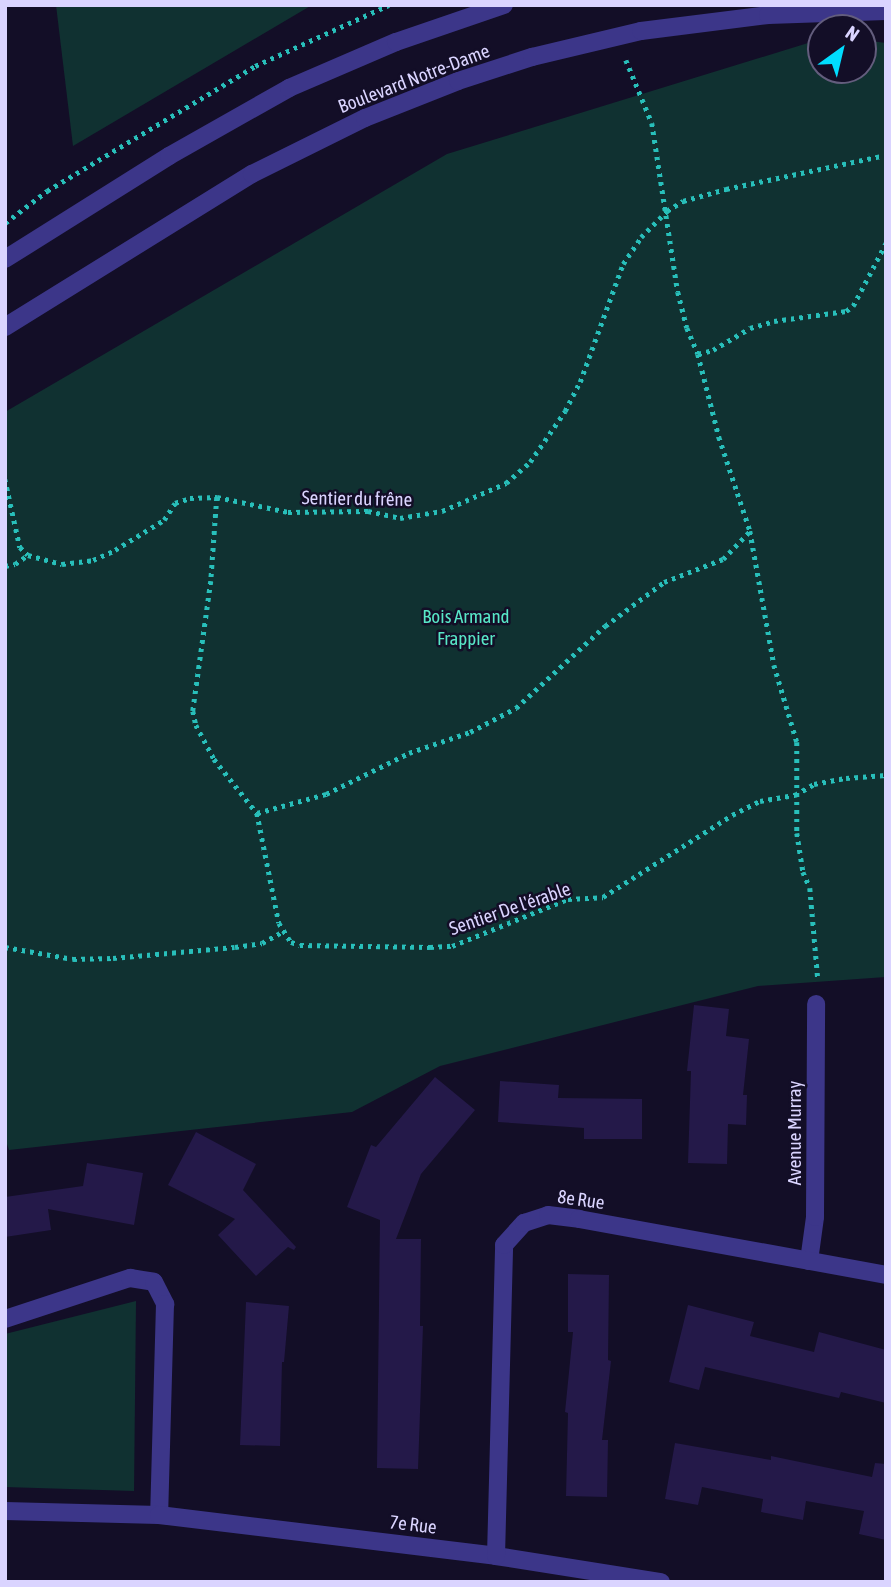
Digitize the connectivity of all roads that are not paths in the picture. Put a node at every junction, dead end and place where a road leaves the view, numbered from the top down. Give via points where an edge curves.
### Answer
1 (503, 5) edge
2 (886, 11) edge
3 (5, 259) edge
4 (5, 327) edge
5 (816, 1004) dead end
6 (809, 1261) junction
7 (886, 1275) edge
8 (5, 1319) edge
9 (5, 1511) edge
10 (159, 1515) junction
11 (496, 1556) junction
12 (661, 1582) edge

1 - 3 street, Boulevard Notre-Dame via 396,42 264,101
2 - 4 street, Boulevard Notre-Dame via 768,15 641,31 457,81 365,118 252,174
5 - 6 street, Avenue Murray via 815,1217
6 - 7 street, 8e Rue
6 - 11 street, 8e Rue via 548,1215 524,1223 504,1245
8 - 10 street via 130,1278 154,1282 165,1304
9 - 10 street, 7e Rue
10 - 11 street, 7e Rue
11 - 12 street, 7e Rue

